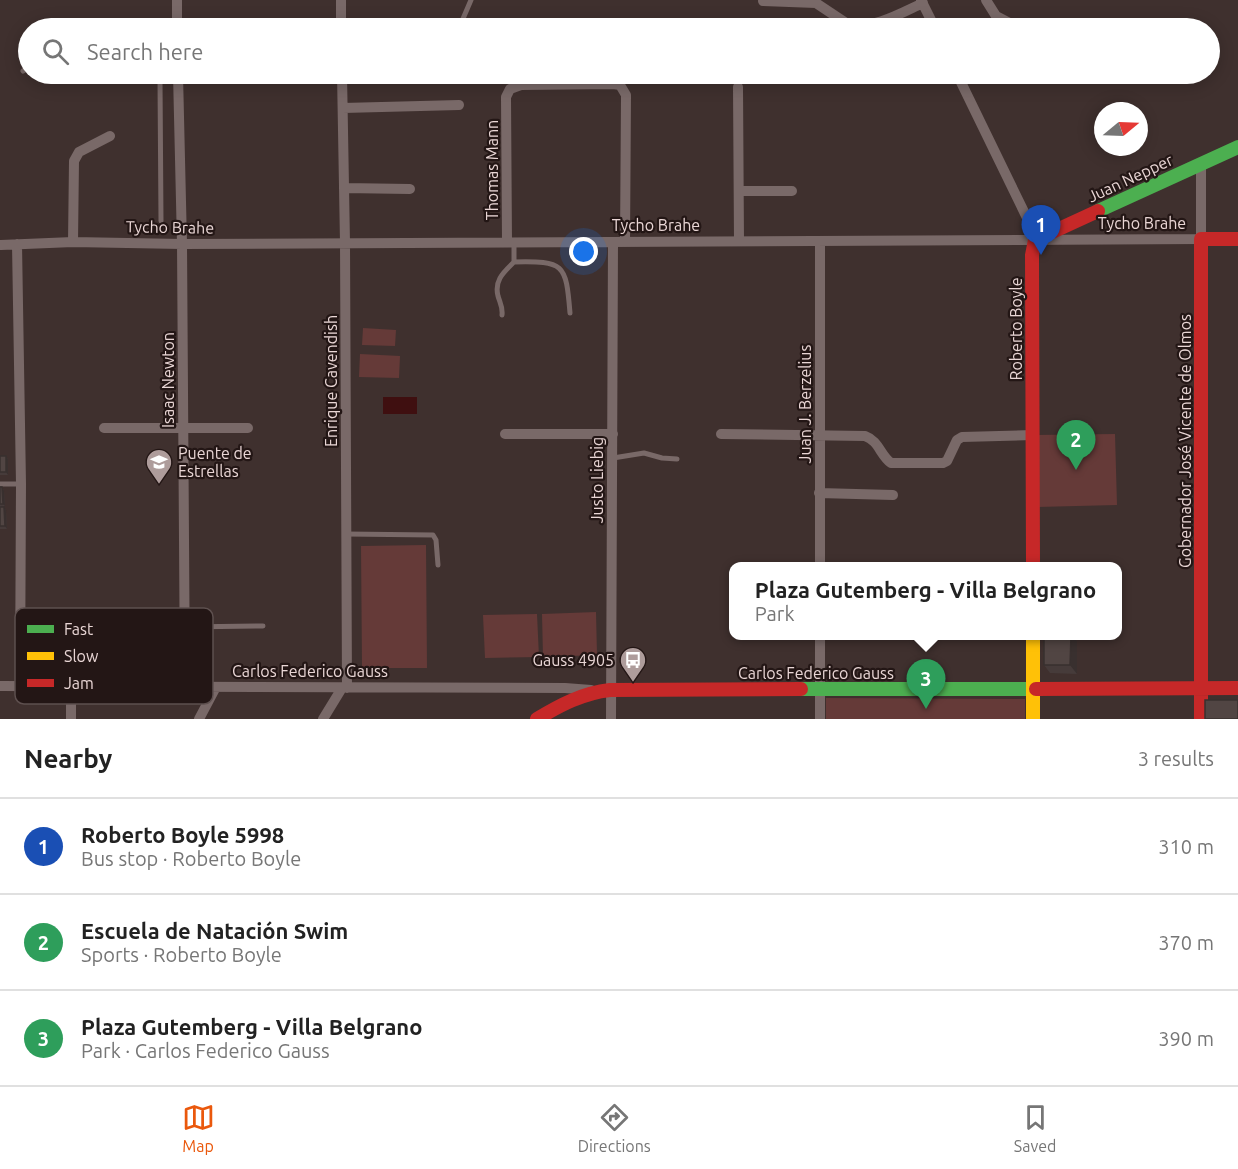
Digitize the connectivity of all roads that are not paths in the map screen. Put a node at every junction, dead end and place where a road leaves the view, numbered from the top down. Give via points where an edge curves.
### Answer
1 (177, 0) edge
2 (341, 0) edge
3 (471, 0) edge
4 (986, 0) edge
5 (764, 1) edge
6 (922, 1) edge
7 (177, 18) edge
8 (341, 18) edge
9 (463, 18) edge
10 (838, 18) edge
11 (888, 18) edge
12 (930, 18) edge
13 (1000, 18) edge
14 (160, 84) edge
15 (178, 84) edge
16 (342, 84) edge
17 (962, 84) edge
18 (738, 87) dead end
19 (459, 105) dead end
20 (342, 108) junction
21 (110, 136) dead end
22 (1238, 147) edge
23 (1201, 163) junction
24 (344, 188) junction
25 (411, 189) dead end
26 (739, 191) junction
27 (792, 191) dead end
28 (161, 221) dead end
29 (1202, 239) junction
30 (1238, 239) edge
31 (1035, 240) junction
32 (739, 241) junction
33 (820, 241) junction
34 (73, 242) junction
35 (511, 242) junction
36 (613, 242) junction
37 (625, 242) junction
38 (345, 243) junction
39 (17, 244) junction
40 (182, 244) junction
41 (2, 245) dead end
42 (514, 262) junction
43 (570, 314) dead end
44 (502, 315) dead end
45 (104, 428) dead end
46 (183, 428) junction
47 (248, 428) dead end
48 (505, 434) dead end
49 (613, 434) junction
50 (721, 434) dead end
51 (819, 435) junction
52 (1033, 435) junction
53 (613, 458) junction
54 (677, 459) dead end
55 (0, 484) edge
56 (21, 484) junction
57 (819, 493) junction
58 (894, 495) dead end
59 (346, 534) junction
60 (820, 562) edge
61 (1033, 562) edge
62 (438, 565) dead end
63 (20, 608) edge
64 (184, 608) edge
65 (263, 626) dead end
66 (213, 627) edge
67 (820, 640) edge
68 (1033, 640) edge
69 (216, 687) joint
70 (344, 688) junction
71 (548, 688) junction
72 (1032, 688) junction
73 (1201, 688) junction
74 (1238, 688) edge
75 (604, 690) junction
76 (820, 691) junction
77 (213, 693) edge
78 (71, 704) edge
79 (207, 704) edge
80 (561, 704) junction
81 (71, 719) edge
82 (199, 719) edge
83 (324, 719) edge
84 (537, 719) edge
85 (611, 719) edge
86 (820, 719) edge
87 (1033, 719) edge
88 (1201, 719) edge

1 - 7 street
2 - 8 street
3 - 9 lane
4 - 13 street
5 - 10 street via 816,3
6 - 11 street
6 - 12 street
14 - 28 lane
15 - 40 street, Isaac Newton
16 - 20 street, Enrique Cavendish
17 - 31 street, Roberto Boyle
18 - 26 street
19 - 20 street
20 - 24 street, Enrique Cavendish
21 - 34 street via 80,152 74,161
22 - 23 main road, Juan Nepper
23 - 29 street, Gobernador José Vicente de Olmos
23 - 31 main road, Juan Nepper
24 - 25 street
24 - 38 street, Enrique Cavendish
26 - 27 street
26 - 32 street
29 - 30 main road, Tycho Brahe
29 - 31 street, Tycho Brahe
29 - 73 main road, Gobernador José Vicente de Olmos
31 - 33 street, Tycho Brahe
31 - 52 main road, Roberto Boyle
32 - 33 street, Tycho Brahe
32 - 37 street, Tycho Brahe
33 - 51 street, Juan J. Berzelius
34 - 39 street, Tycho Brahe
34 - 40 street, Tycho Brahe
35 - 36 street, Tycho Brahe
35 - 37 street, Thomas Mann via 506,98 510,89 522,85 613,84 620,85 626,95
35 - 38 street, Tycho Brahe
35 - 42 lane
36 - 37 street, Tycho Brahe
36 - 49 street, Justo Liebig
38 - 40 street, Tycho Brahe
38 - 59 street, Enrique Cavendish
39 - 41 street, Tycho Brahe
39 - 56 street
40 - 46 street, Isaac Newton
42 - 43 lane via 551,262 563,273
42 - 44 lane via 498,280
45 - 46 street
46 - 47 street
46 - 64 street, Isaac Newton
48 - 49 street
49 - 53 street, Justo Liebig
50 - 51 street
51 - 52 street via 873,439 891,463 943,463 962,436
51 - 57 street, Juan J. Berzelius
52 - 61 main road, Roberto Boyle
53 - 54 lane via 644,453
53 - 75 street, Justo Liebig
55 - 56 lane
56 - 63 street
57 - 58 street
57 - 60 street, Juan J. Berzelius
59 - 62 lane via 433,535
59 - 70 street, Enrique Cavendish
65 - 66 lane
67 - 76 street
68 - 72 main road
69 - 70 street, Carlos Federico Gauss
69 - 77 street
70 - 71 street, Carlos Federico Gauss
70 - 83 street
71 - 75 street, Carlos Federico Gauss
71 - 80 street via 560,692
72 - 73 main road, Carlos Federico Gauss
72 - 76 main road, Carlos Federico Gauss
72 - 87 main road
73 - 74 main road, Carlos Federico Gauss
73 - 88 main road, Gobernador José Vicente de Olmos
75 - 76 main road, Carlos Federico Gauss
75 - 80 main road
75 - 85 street, Justo Liebig
76 - 86 street
78 - 81 street
79 - 82 street
80 - 84 main road

